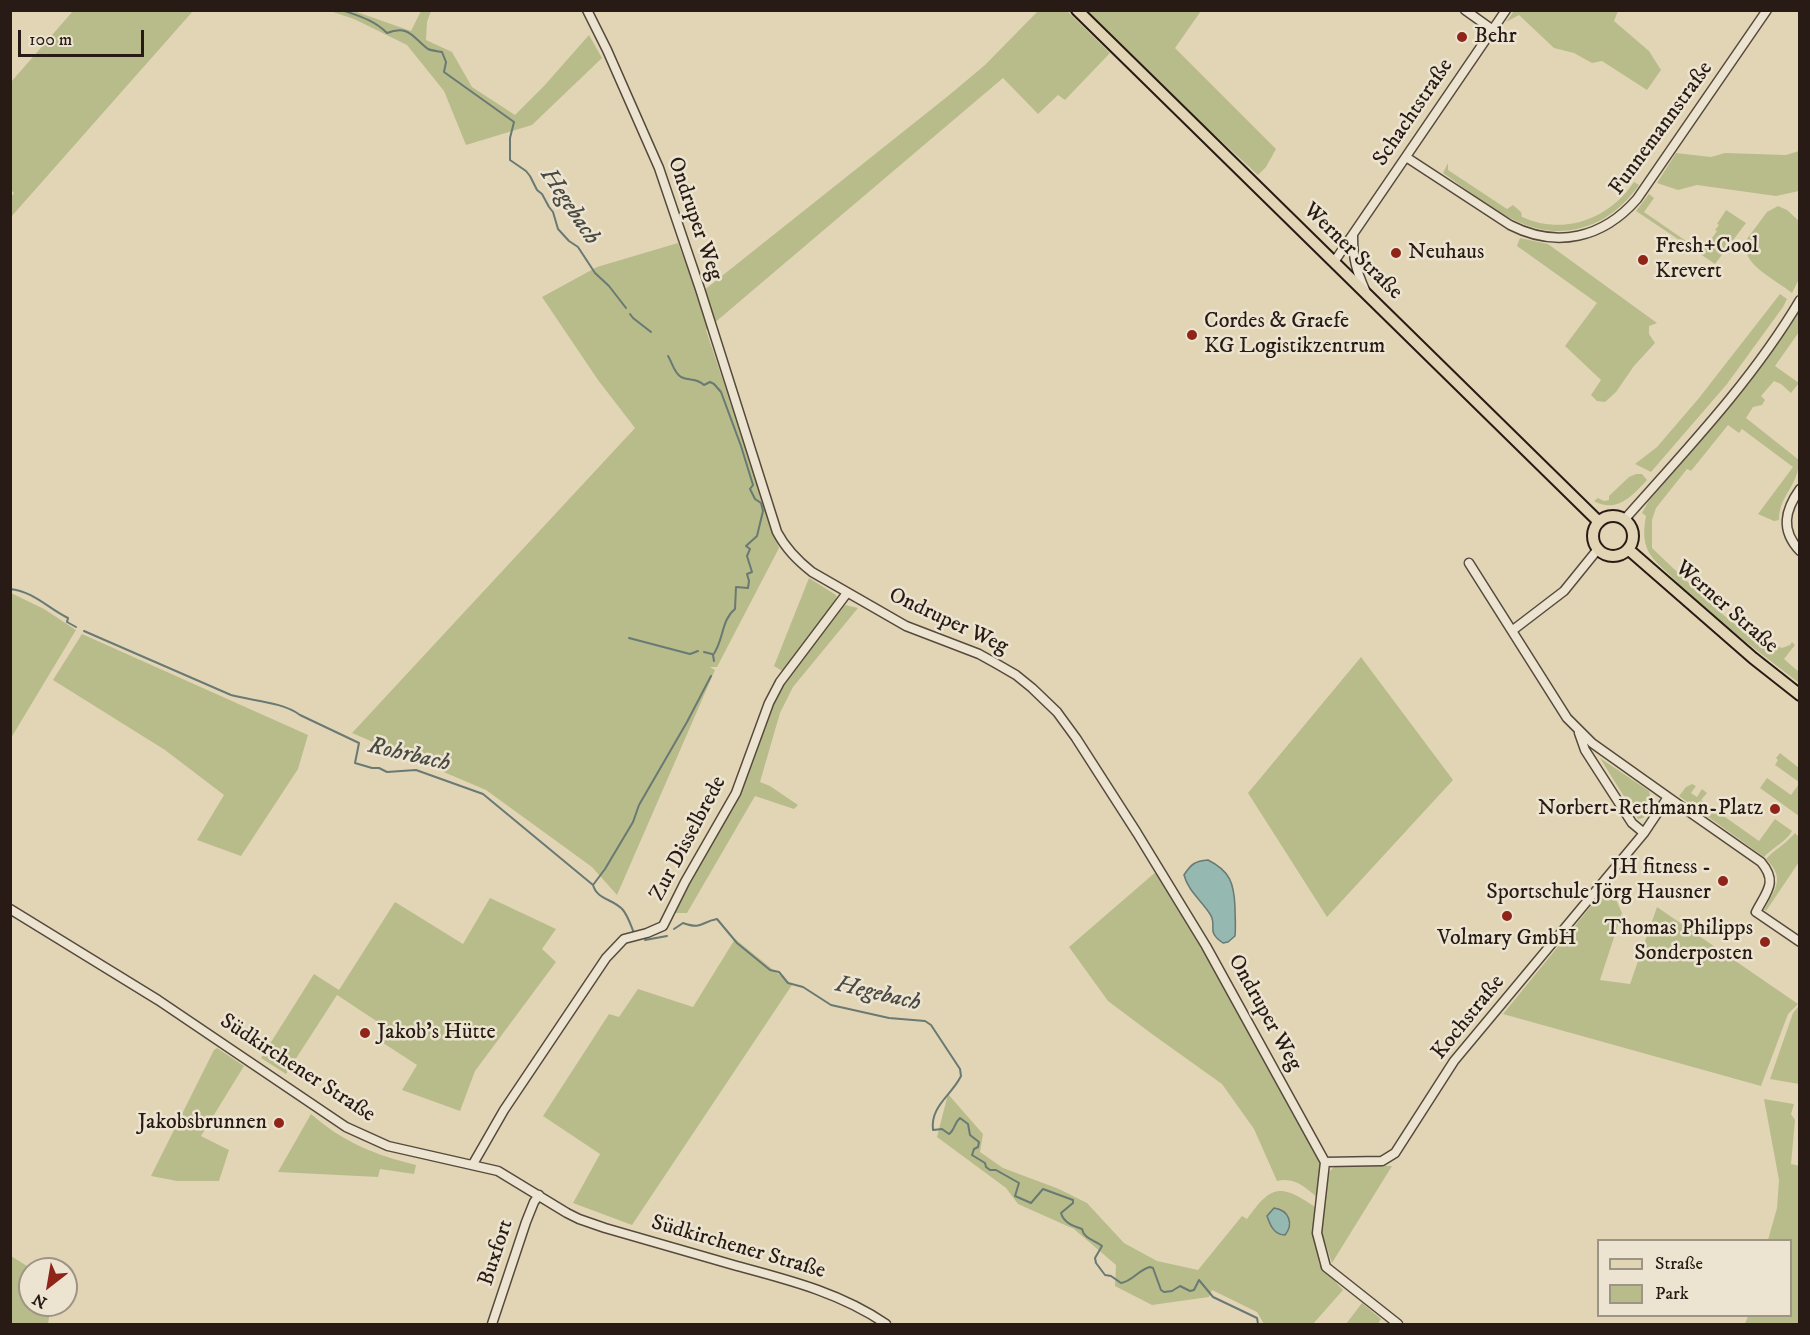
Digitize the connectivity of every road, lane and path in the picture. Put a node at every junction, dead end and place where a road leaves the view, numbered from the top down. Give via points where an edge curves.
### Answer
1 (587, 10) edge
2 (1077, 10) edge
3 (1466, 10) edge
4 (1506, 10) edge
5 (1767, 10) edge
6 (1493, 30) junction
7 (1406, 157) junction
8 (1353, 236) junction
9 (1334, 262) junction
10 (1366, 293) junction
11 (1800, 300) edge
12 (1800, 489) edge
13 (1624, 520) junction
14 (1599, 522) junction
15 (1598, 549) junction
16 (1628, 549) junction
17 (1800, 550) edge
18 (1469, 563) dead end
19 (848, 593) junction
20 (1513, 630) junction
21 (1800, 695) edge
22 (1577, 730) junction
23 (1668, 798) junction
24 (1644, 833) junction
25 (10, 909) edge
26 (1800, 942) edge
27 (1325, 1162) junction
28 (473, 1164) junction
29 (539, 1195) junction
30 (492, 1324) edge
31 (886, 1324) edge
32 (1398, 1324) edge

1 - 19 street, Ondruper Weg via 659,168 777,532 798,561
2 - 9 main road, Werner Straße
3 - 6 street
4 - 6 street, Schachtstraße
5 - 7 street, Funnemannstraße via 1637,199 1617,219 1590,232 1551,238 1523,231
6 - 7 street, Schachtstraße
7 - 8 street, Schachtstraße
8 - 9 street, Schachtstraße
8 - 10 street via 1355,269
9 - 10 main road, Werner Straße
10 - 14 main road, Werner Straße
11 - 13 street via 1720,411
12 - 17 street via 1786,517 1787,532
13 - 14 main road via 1614,516
13 - 16 main road via 1632,533
14 - 15 main road via 1593,538
15 - 16 main road via 1614,556
15 - 20 street via 1564,591
16 - 21 main road, Werner Straße
18 - 20 street
19 - 27 street, Ondruper Weg via 906,626 997,664 1032,688 1056,712 1206,946
19 - 28 street, Zur Disselbrede via 780,682 736,793 663,926 624,939 606,958 504,1110
20 - 22 street
22 - 23 street
22 - 24 street via 1585,750 1632,823
23 - 24 street, Kochstraße
23 - 26 street via 1761,862 1769,871 1770,886 1756,912
24 - 27 street, Kochstraße via 1455,1061 1395,1153 1382,1161
25 - 28 street, Südkirchener Straße via 158,1000 346,1127 388,1146
27 - 32 street via 1317,1233 1326,1267
28 - 29 street, Südkirchener Straße via 507,1175
29 - 30 street, Buxfort
29 - 31 street, Südkirchener Straße via 579,1219 605,1228 828,1293

